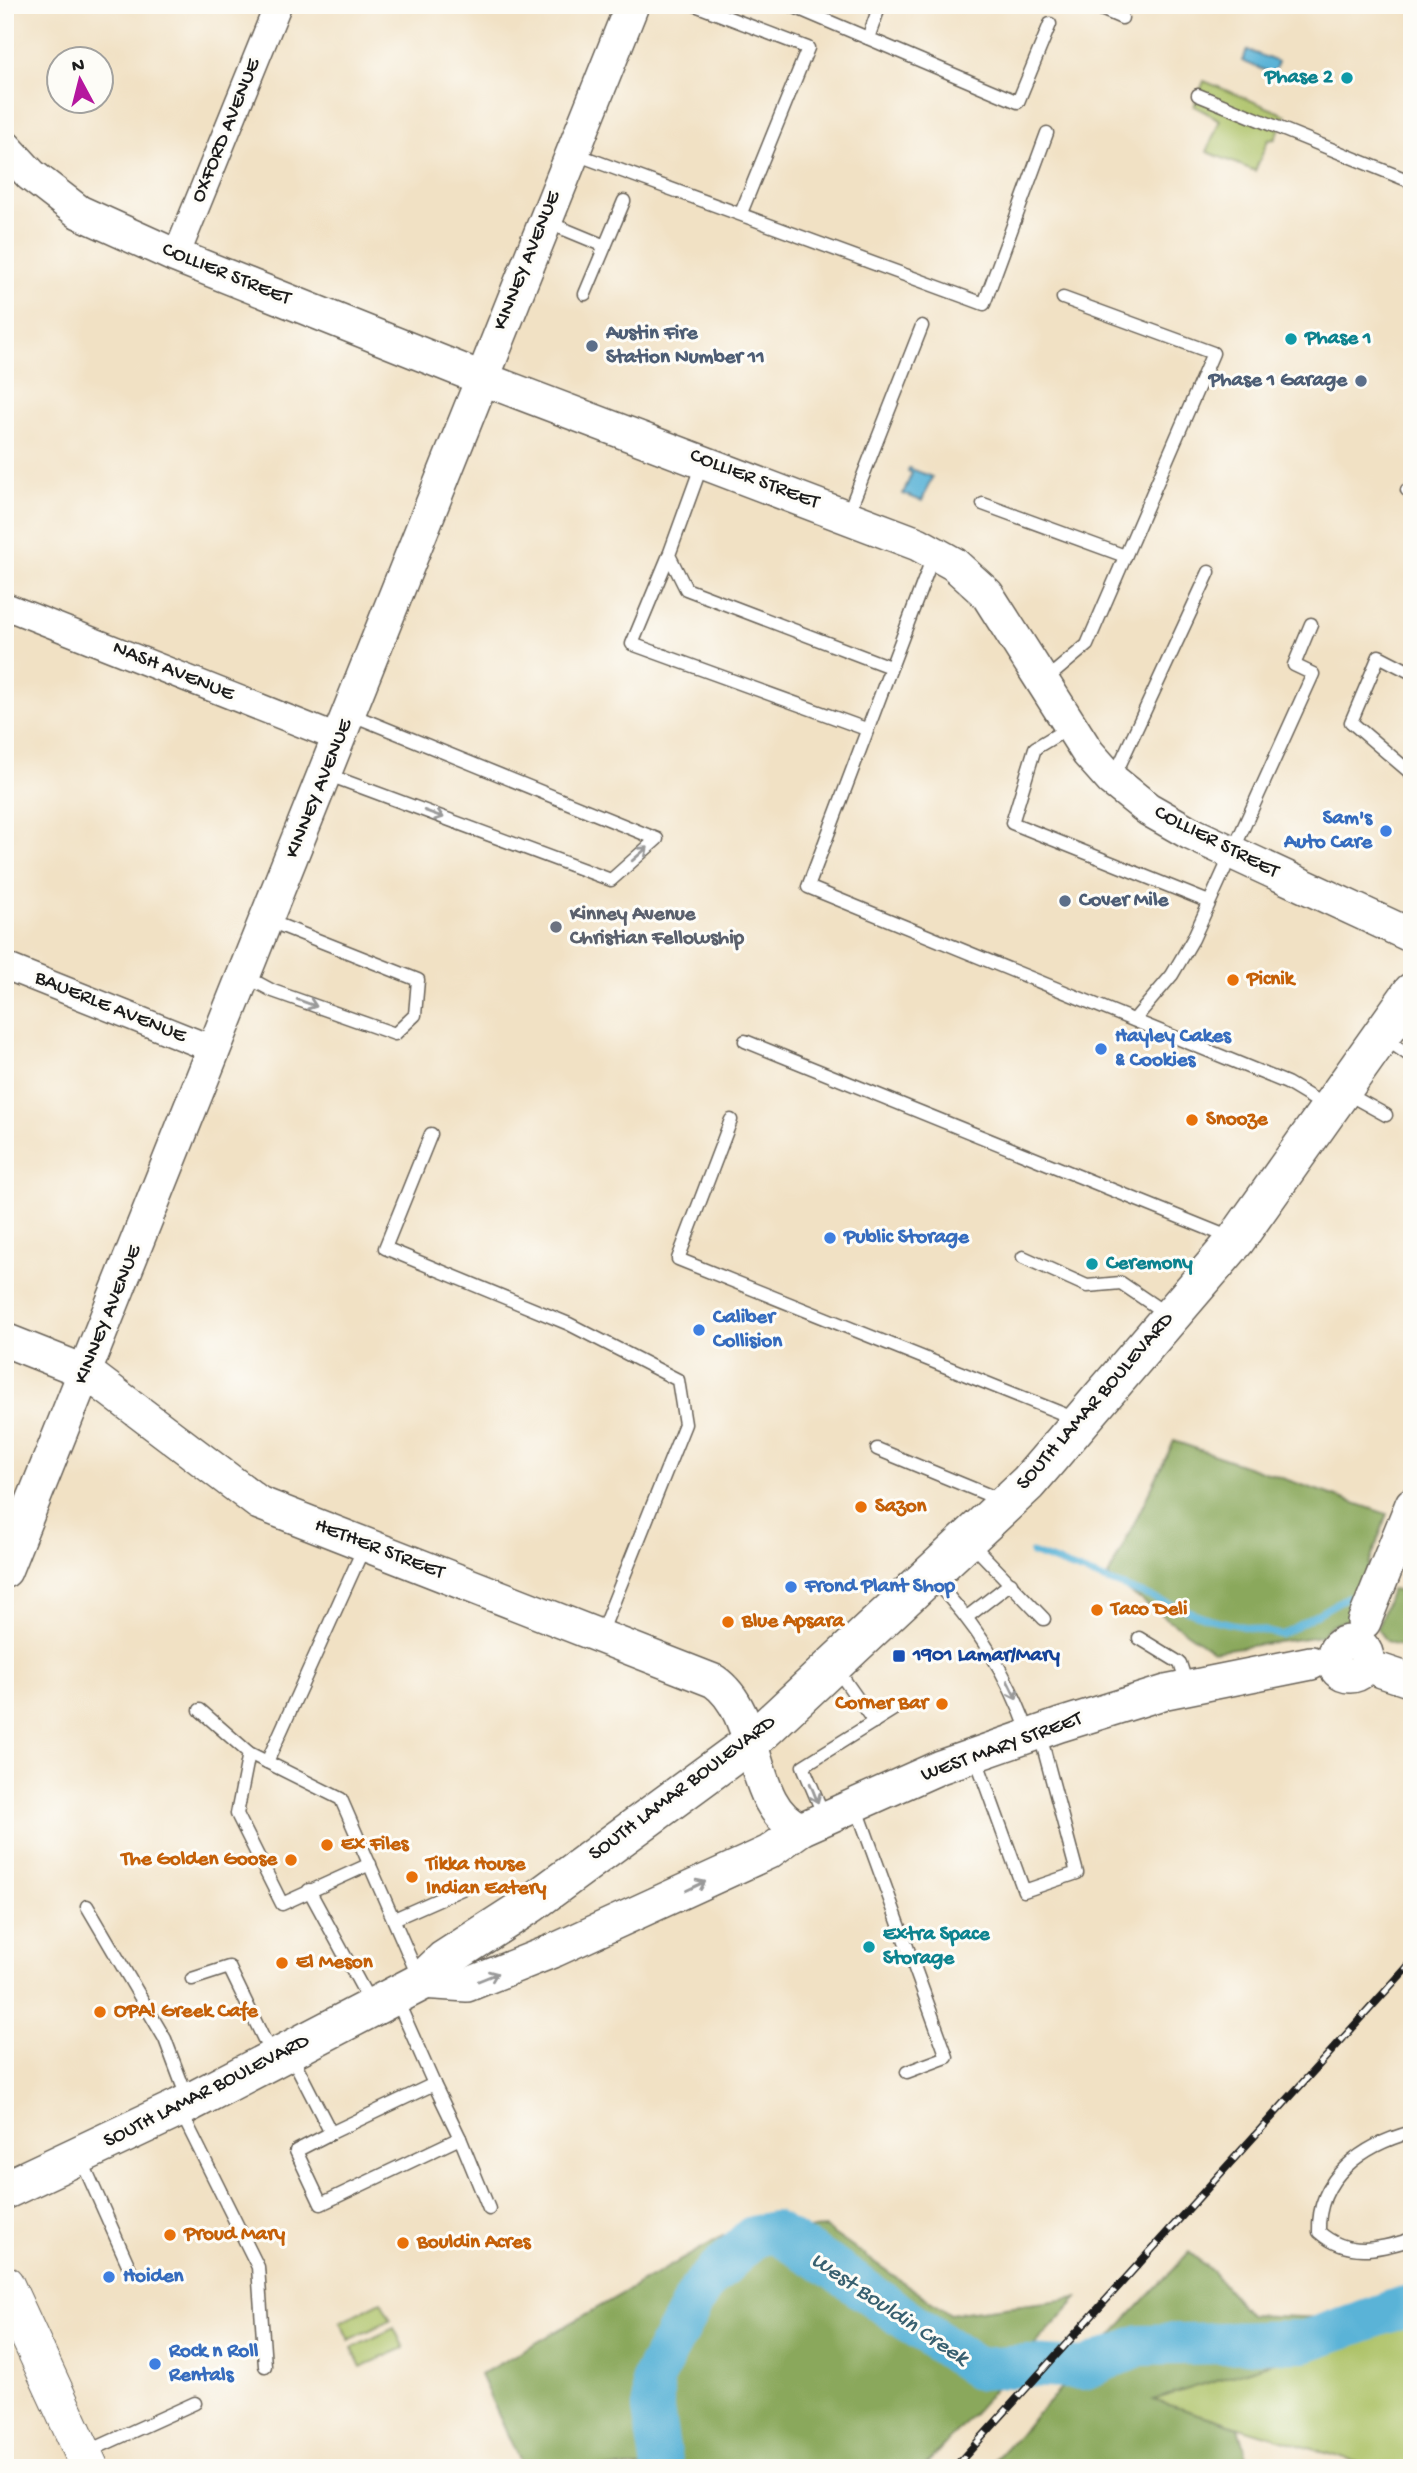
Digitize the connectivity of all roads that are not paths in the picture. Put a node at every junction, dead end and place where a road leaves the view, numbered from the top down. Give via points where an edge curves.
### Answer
1 (278, 5) edge
2 (632, 5) edge
3 (695, 5) edge
4 (790, 5) edge
5 (880, 5) edge
6 (1092, 5) edge
7 (1122, 18) dead end
8 (1050, 24) dead end
9 (868, 38) junction
10 (1198, 95) dead end
11 (1047, 134) dead end
12 (5, 147) edge
13 (572, 153) junction
14 (1412, 182) edge
15 (624, 201) dead end
16 (741, 213) junction
17 (545, 221) junction
18 (605, 246) junction
19 (176, 256) junction
20 (585, 294) dead end
21 (1063, 299) dead end
22 (922, 326) dead end
23 (481, 378) junction
24 (703, 461) junction
25 (983, 505) dead end
26 (848, 514) junction
27 (935, 551) junction
28 (669, 555) junction
29 (1125, 556) junction
30 (1209, 572) dead end
31 (5, 606) edge
32 (1311, 624) dead end
33 (890, 667) junction
34 (1412, 673) edge
35 (1042, 682) junction
36 (345, 727) junction
37 (1070, 727) junction
38 (866, 729) junction
39 (326, 774) junction
40 (1412, 774) edge
41 (1112, 780) junction
42 (1232, 853) junction
43 (1209, 902) junction
44 (267, 920) junction
45 (1412, 936) edge
46 (5, 966) edge
47 (245, 976) junction
48 (1411, 994) edge
49 (1134, 1020) junction
50 (1381, 1035) junction
51 (745, 1041) dead end
52 (215, 1050) junction
53 (1412, 1057) edge
54 (1336, 1100) junction
55 (1386, 1115) dead end
56 (731, 1119) dead end
57 (431, 1133) dead end
58 (1236, 1240) junction
59 (1023, 1257) dead end
60 (1170, 1317) junction
61 (5, 1340) edge
62 (86, 1372) junction
63 (1079, 1421) junction
64 (877, 1449) dead end
65 (1006, 1503) junction
66 (1412, 1504) edge
67 (968, 1540) junction
68 (365, 1544) junction
69 (5, 1571) edge
70 (929, 1576) junction
71 (1011, 1583) junction
72 (967, 1617) junction
73 (1044, 1619) dead end
74 (600, 1636) junction
75 (1139, 1638) dead end
76 (1358, 1658) edge
77 (834, 1665) junction
78 (1188, 1688) junction
79 (899, 1706) dead end
80 (200, 1710) dead end
81 (874, 1722) junction
82 (1034, 1734) junction
83 (751, 1742) junction
84 (249, 1753) junction
85 (975, 1755) junction
86 (267, 1762) junction
87 (856, 1805) junction
88 (813, 1824) junction
89 (370, 1864) junction
90 (462, 1889) dead end
91 (309, 1890) junction
92 (87, 1906) dead end
93 (394, 1919) junction
94 (192, 1979) dead end
95 (397, 1995) junction
96 (281, 2055) junction
97 (907, 2072) dead end
98 (434, 2084) junction
99 (184, 2106) junction
100 (1412, 2132) edge
101 (331, 2133) junction
102 (460, 2138) junction
103 (79, 2155) junction
104 (5, 2190) edge
105 (489, 2209) dead end
106 (1412, 2239) edge
107 (130, 2269) dead end
108 (5, 2284) edge
109 (15, 2319) edge
110 (265, 2366) dead end
111 (195, 2403) dead end
112 (86, 2460) edge

1 - 19 street, OXFORD AVENUE
2 - 13 street, KINNEY AVENUE
3 - 16 lane via 808,48
4 - 9 lane
5 - 9 lane
6 - 7 lane
8 - 9 lane via 1018,102
10 - 14 lane
11 - 16 lane via 984,304
12 - 19 street, COLLIER STREET via 31,175 79,212
13 - 16 lane
13 - 17 street, KINNEY AVENUE
15 - 18 lane
17 - 18 lane
17 - 23 street, KINNEY AVENUE
18 - 20 lane
19 - 23 street, COLLIER STREET
21 - 29 lane via 1213,353
22 - 26 lane
23 - 24 street, COLLIER STREET
23 - 36 street, KINNEY AVENUE
24 - 26 street, COLLIER STREET
24 - 28 lane
25 - 29 lane
26 - 27 street, COLLIER STREET
27 - 33 lane
27 - 35 street, COLLIER STREET via 987,594
28 - 33 lane via 686,589
28 - 38 lane via 632,644
29 - 35 lane via 1087,645
30 - 41 lane
31 - 36 street, NASH AVENUE
32 - 42 lane via 1294,665 1312,674
33 - 38 lane
34 - 40 lane via 1379,656 1351,722
35 - 37 street, COLLIER STREET
36 - 39 street, KINNEY AVENUE
39 -> 36 lane via 611,880 657,839
37 - 41 street, COLLIER STREET
37 - 43 lane via 1035,748 1012,823
38 - 49 lane via 808,887
39 - 44 street, KINNEY AVENUE
41 - 42 street, COLLIER STREET via 1148,809
42 - 43 lane
42 - 45 street, COLLIER STREET
43 - 49 lane via 1172,975
44 - 47 street, KINNEY AVENUE
47 -> 44 lane via 396,1034 415,1015 418,980
46 - 52 street, BAUERLE AVENUE
47 - 52 street, KINNEY AVENUE
48 - 50 main road, SOUTH LAMAR BOULEVARD
49 - 54 lane
50 - 53 lane
50 - 54 main road, SOUTH LAMAR BOULEVARD
51 - 58 lane
52 - 62 street, KINNEY AVENUE
54 - 55 lane
54 - 58 main road, SOUTH LAMAR BOULEVARD
56 - 63 lane via 678,1259
57 - 74 lane via 385,1248 569,1324 678,1380 685,1424
58 - 60 main road, SOUTH LAMAR BOULEVARD
59 - 60 lane via 1087,1286 1121,1283
60 - 63 main road, SOUTH LAMAR BOULEVARD
61 - 62 street, HETHER STREET
62 - 68 street, HETHER STREET via 259,1503
62 - 69 street, KINNEY AVENUE
63 - 65 main road, SOUTH LAMAR BOULEVARD
64 - 65 lane
65 - 67 main road, SOUTH LAMAR BOULEVARD
66 - 76 street
67 - 70 main road, SOUTH LAMAR BOULEVARD
67 - 71 lane
68 - 74 street, HETHER STREET
68 - 86 lane
70 - 72 lane
70 - 77 main road, SOUTH LAMAR BOULEVARD
71 - 72 lane
71 - 73 lane
72 -> 82 lane via 1014,1692
74 - 83 street, HETHER STREET via 727,1690 738,1705
75 - 78 lane via 1180,1662
76 - 78 street, WEST MARY STREET
77 - 81 lane
77 - 83 main road, SOUTH LAMAR BOULEVARD
78 - 82 street, WEST MARY STREET
79 - 81 lane
80 - 84 lane
81 -> 88 lane via 803,1766
82 - 85 street, WEST MARY STREET
82 - 85 lane via 1077,1873 1024,1891
83 - 88 street via 772,1804 786,1823
83 - 95 main road, SOUTH LAMAR BOULEVARD via 532,1903
84 - 86 lane
84 - 91 lane via 237,1814 282,1904
85 - 87 street, WEST MARY STREET
86 - 89 lane via 341,1799
87 - 88 street, WEST MARY STREET
87 - 97 lane via 947,2057
95 -> 88 street, WEST MARY STREET via 467,1985 555,1951 769,1852
89 - 91 lane
89 - 93 lane
90 - 93 lane
91 - 95 lane
92 - 99 lane via 165,2039
93 - 95 lane
94 - 96 lane via 229,1967
95 - 96 main road, SOUTH LAMAR BOULEVARD
95 - 98 lane
96 - 99 main road, SOUTH LAMAR BOULEVARD
96 - 101 lane
98 - 101 lane
98 - 102 lane
99 - 103 main road, SOUTH LAMAR BOULEVARD
99 - 110 lane via 258,2267
100 - 106 lane via 1381,2140 1348,2166 1325,2190 1319,2211 1320,2232 1335,2245 1375,2251
101 - 102 lane via 296,2151 321,2204
102 - 105 lane
103 - 104 main road, SOUTH LAMAR BOULEVARD
103 - 107 lane
108 - 109 main road
109 - 112 main road
111 - 112 lane

